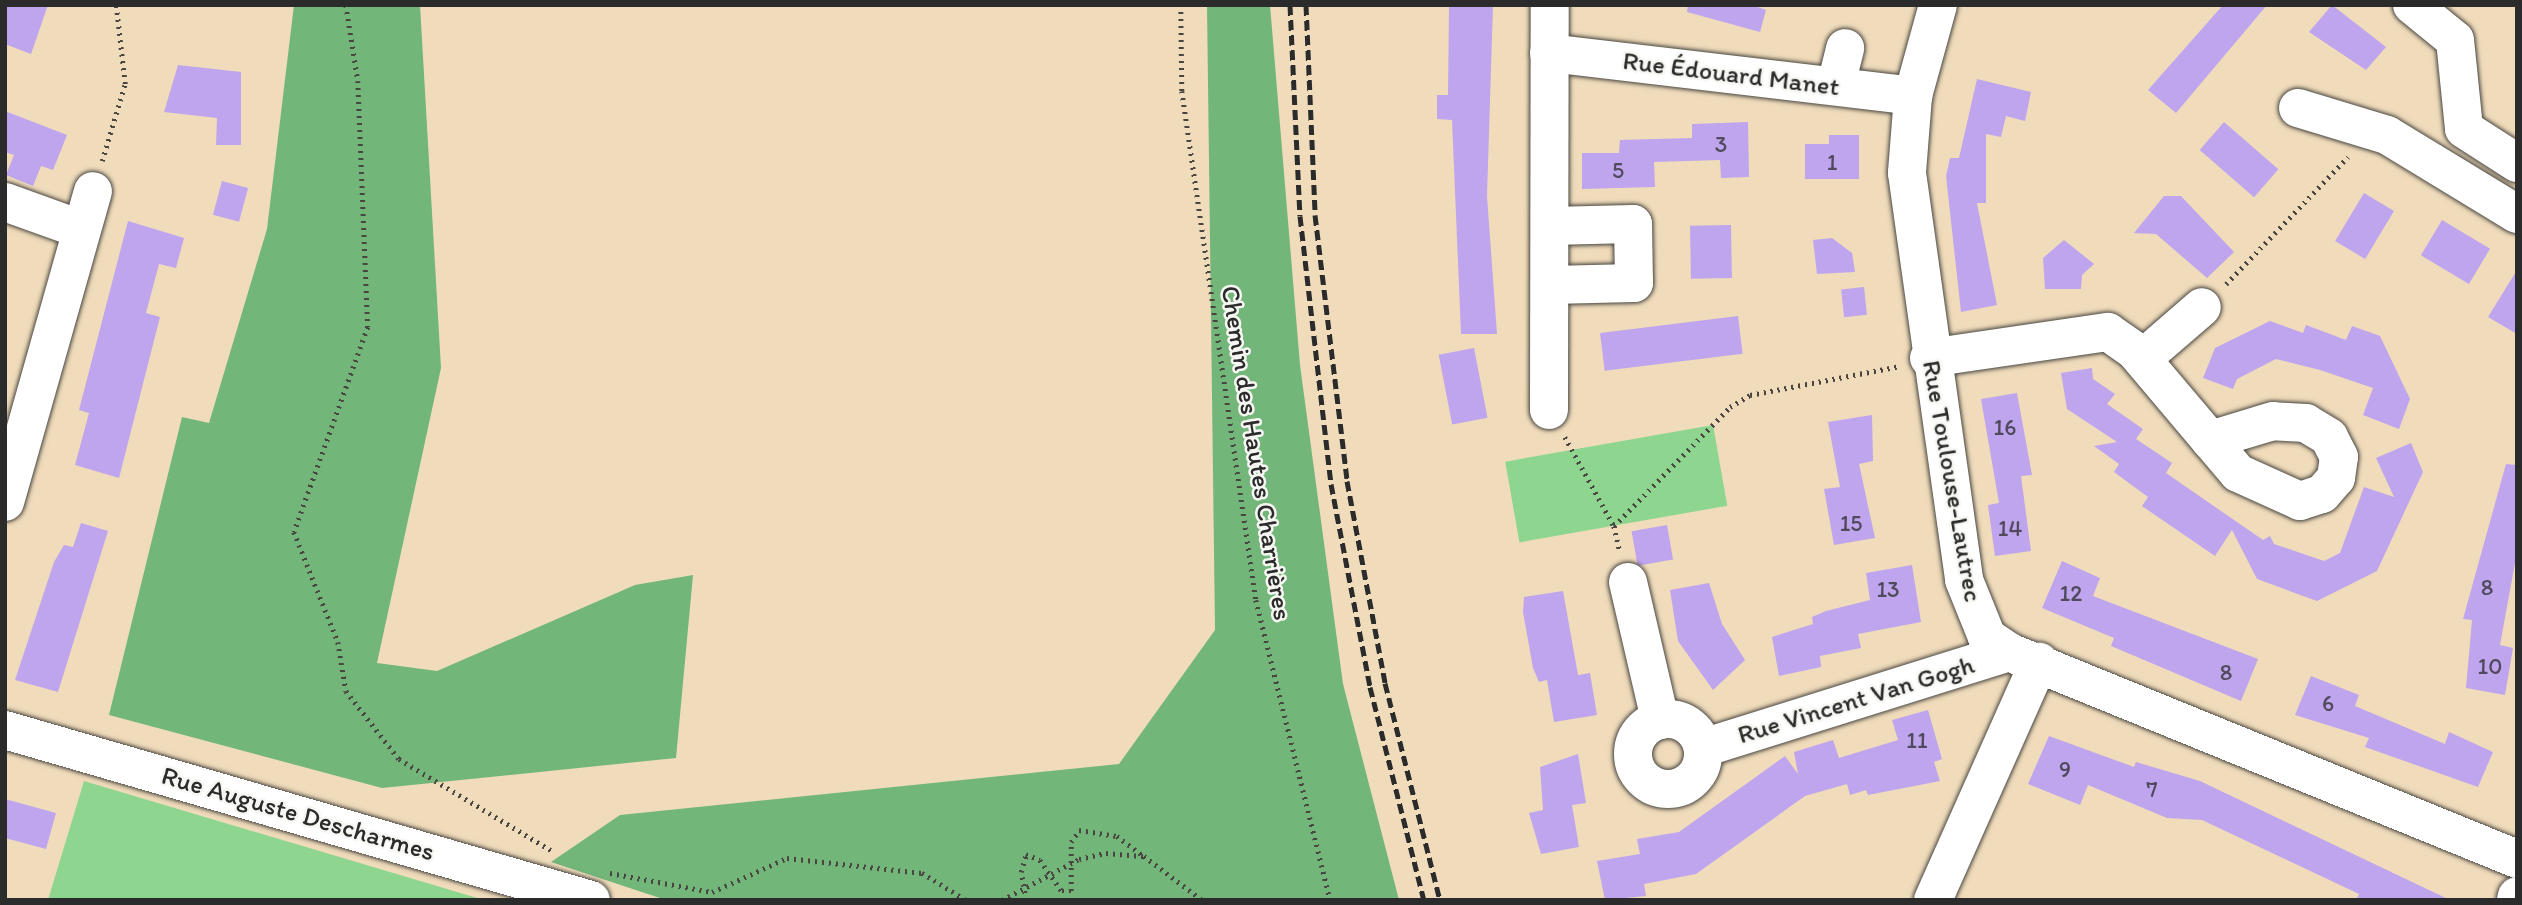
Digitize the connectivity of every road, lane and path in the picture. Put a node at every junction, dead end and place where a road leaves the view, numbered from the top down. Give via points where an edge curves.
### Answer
1 (116, 5) edge
2 (346, 5) edge
3 (1181, 5) edge
4 (1550, 5) edge
5 (1938, 5) edge
6 (2412, 5) edge
7 (1845, 48) dead end
8 (1549, 52) junction
9 (1836, 85) junction
10 (1913, 96) junction
11 (2298, 108) dead end
12 (2373, 131) junction
13 (2517, 163) edge
14 (93, 191) joint
15 (5, 202) edge
16 (2517, 214) edge
17 (1550, 226) junction
18 (80, 229) junction
19 (1551, 285) junction
20 (2202, 307) joint
21 (1929, 358) junction
22 (2142, 359) junction
23 (1549, 410) joint
24 (2210, 440) dead end
25 (5, 502) edge
26 (1628, 582) dead end
27 (2024, 657) junction
28 (1660, 720) junction
29 (5, 730) edge
30 (1703, 748) junction
31 (1144, 856) junction
32 (565, 859) dead end
33 (2517, 859) edge
34 (1073, 862) junction
35 (1050, 873) junction
36 (598, 886) edge
37 (1024, 886) junction
38 (966, 900) edge
39 (1002, 900) edge
40 (1026, 900) edge
41 (1202, 900) edge
42 (1330, 900) edge
43 (1933, 900) edge

1 - 14 path via 125,84
2 - 32 path via 358,81 368,327 294,532 338,642 346,691 398,760
3 - 42 path, Chemin des Hautes Charrières via 1182,91 1256,600
4 - 8 street
5 - 10 street, Rue Toulouse-Lautrec
6 - 13 street via 2455,40 2464,129
7 - 9 street
8 - 9 street, Rue Édouard Manet
8 - 17 street
9 - 10 street, Rue Édouard Manet
10 - 21 street, Rue Toulouse-Lautrec via 1907,173
11 - 12 street
12 - 16 street
12 - 20 path
14 - 18 street
15 - 18 street
17 - 19 street
17 - 19 street via 1633,224 1634,283
18 - 25 street
19 - 23 street
20 - 22 street
21 - 22 street via 2108,332
21 - 23 path via 1750,395 1730,407 1614,526
21 - 27 street, Rue Toulouse-Lautrec via 1964,580 1987,637
22 - 24 street
26 - 28 street
27 - 30 street, Rue Vincent Van Gogh
27 - 33 street, Rue Toulouse-Lautrec
27 - 43 street
28 - 30 street, Rue Vincent Van Gogh via 1692,728
28 - 30 street, Rue Vincent Van Gogh via 1641,732 1633,754 1648,784 1682,787 1699,771
29 - 36 street, Rue Auguste Descharmes
31 - 34 path via 1106,853
31 - 34 path via 1117,836 1079,830 1071,842
31 - 41 path
34 - 35 path
34 - 35 path via 1071,891 1062,891
35 - 37 path
35 - 37 path via 1026,854
36 - 38 path via 712,892 788,858 922,873
37 - 39 path
37 - 40 path

